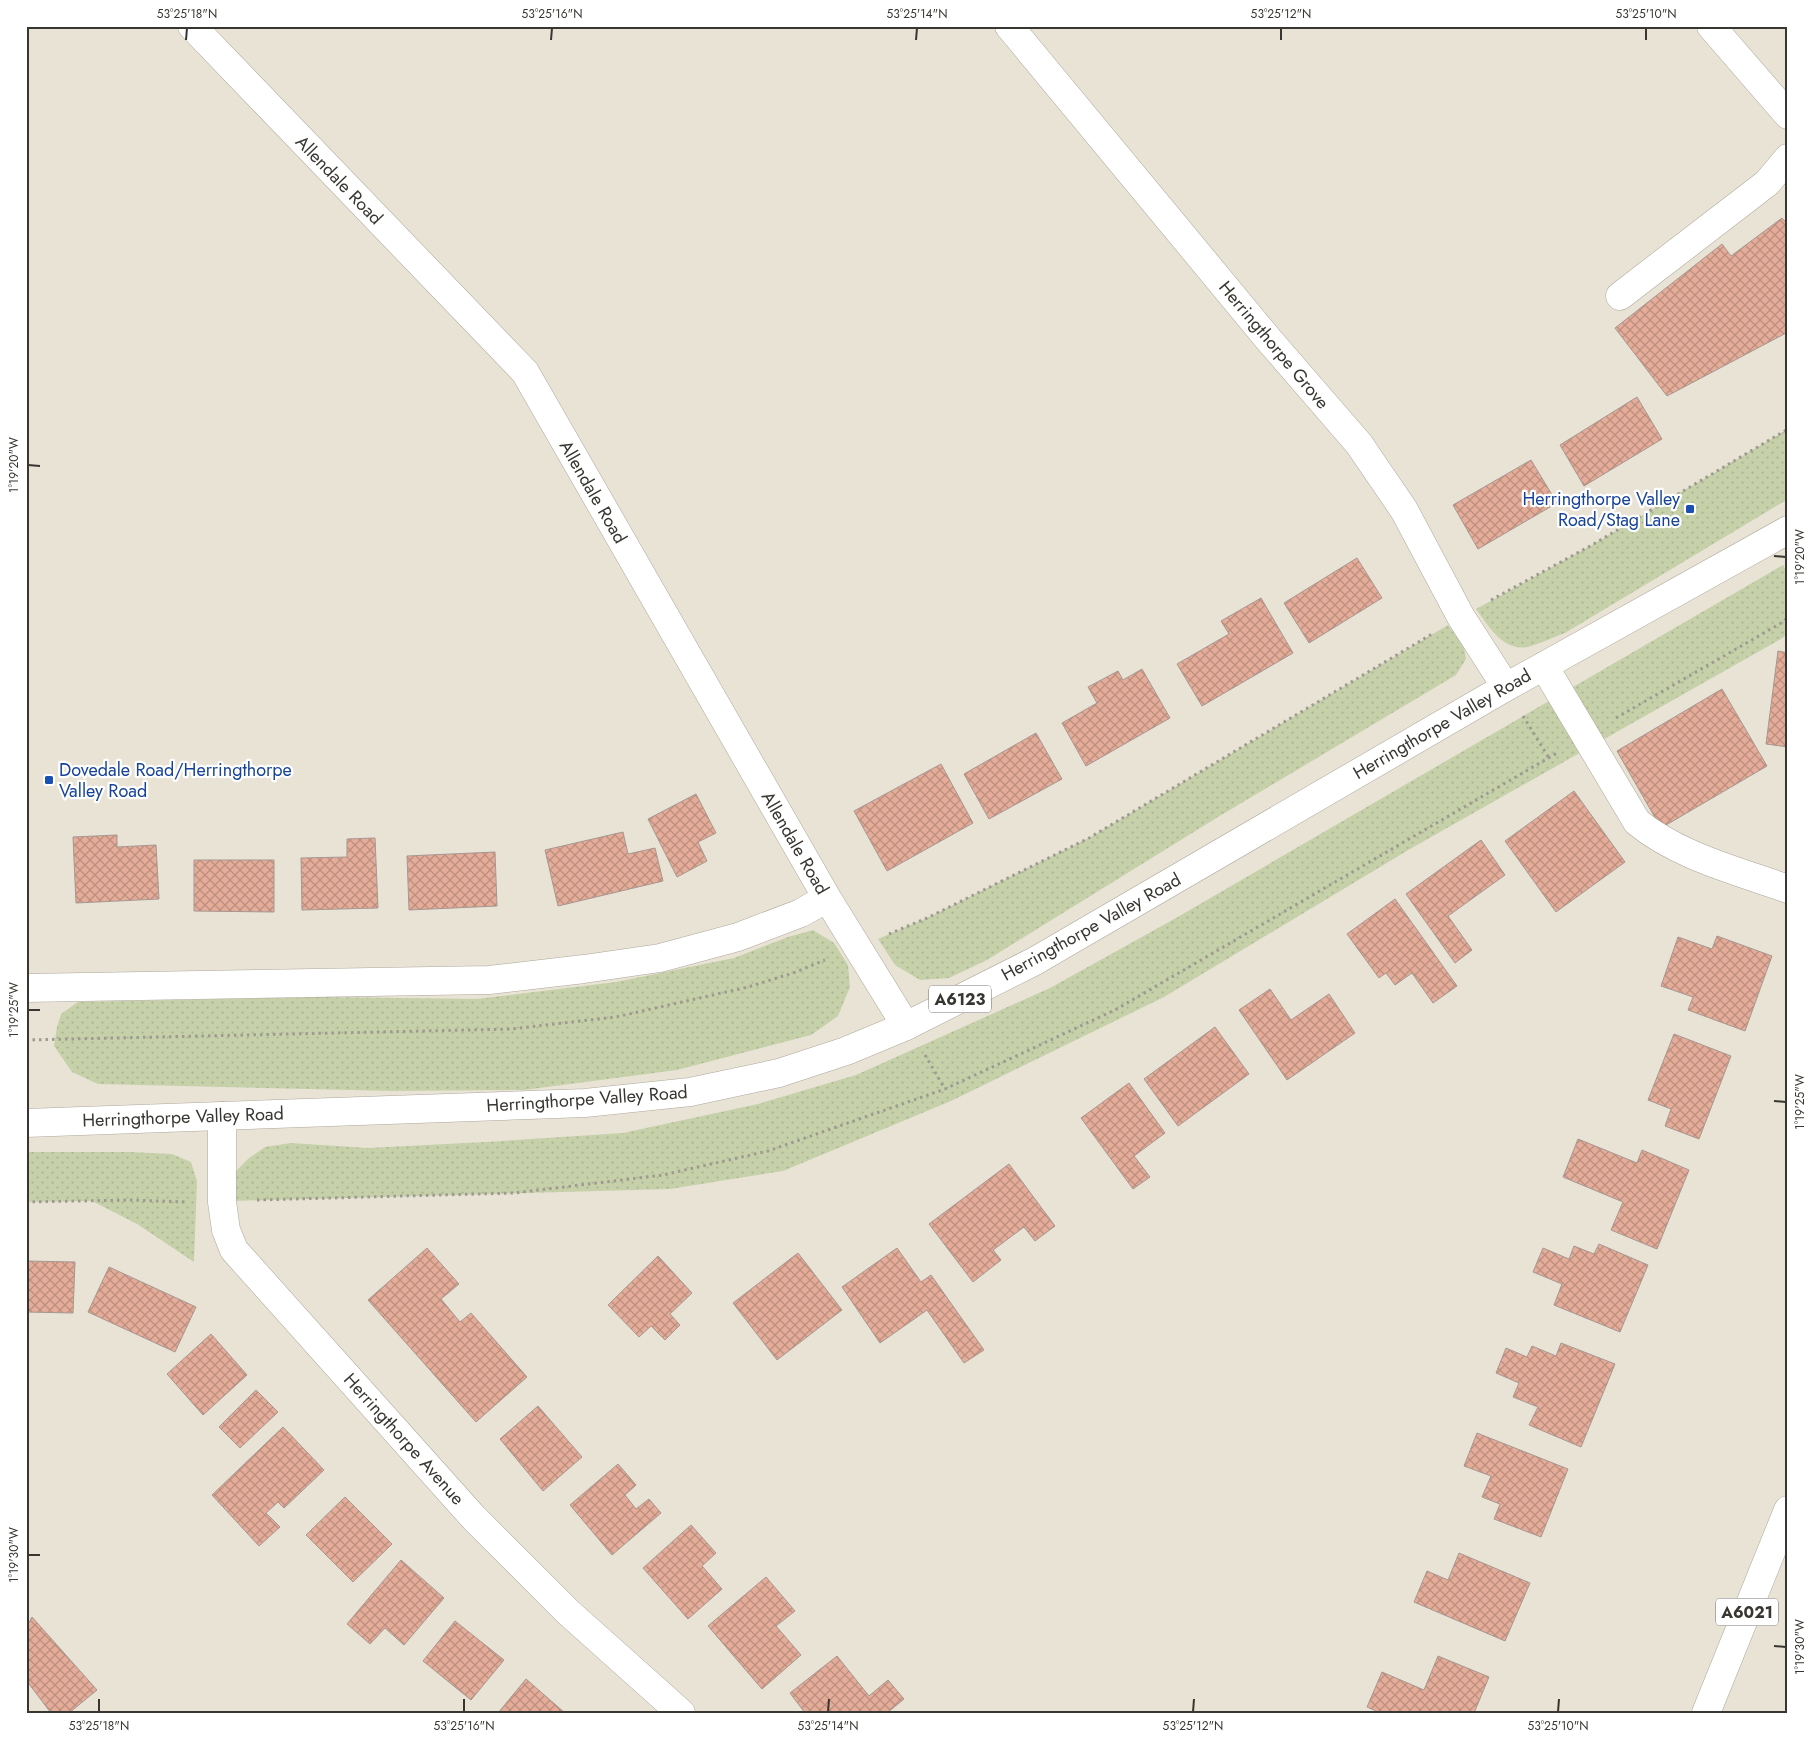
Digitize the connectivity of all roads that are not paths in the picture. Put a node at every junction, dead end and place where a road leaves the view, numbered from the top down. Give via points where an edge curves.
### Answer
1 (192, 26) edge
2 (1009, 26) edge
3 (1711, 26) edge
4 (1788, 115) edge
5 (1788, 158) edge
6 (1620, 296) dead end
7 (1788, 530) edge
8 (1544, 666) junction
9 (1506, 687) junction
10 (1788, 889) edge
11 (827, 898) junction
12 (26, 988) edge
13 (906, 1026) junction
14 (222, 1116) junction
15 (26, 1123) edge
16 (1788, 1510) edge
17 (681, 1713) edge
18 (1706, 1713) edge

1 - 11 street, Allendale Road via 525,372
2 - 9 street, Herringthorpe Grove via 1359,444 1404,510 1461,617
3 - 4 street
5 - 6 street via 1767,183
7 - 8 street, Herringthorpe Valley Road / A6123
8 - 9 street, Herringthorpe Valley Road / A6123
8 - 10 street via 1636,822 1687,852
9 - 13 street, Herringthorpe Valley Road / A6123 via 1035,961
11 - 12 street via 738,937 660,958 584,970 489,980
11 - 13 street, Allendale Road
13 - 14 street, Herringthorpe Valley Road / A6123 via 846,1051 779,1073 690,1092 585,1103
14 - 15 street, Herringthorpe Valley Road / A6123
14 - 17 street, Herringthorpe Avenue via 222,1202 226,1230 234,1250 474,1518 568,1612
16 - 18 street, A6021

